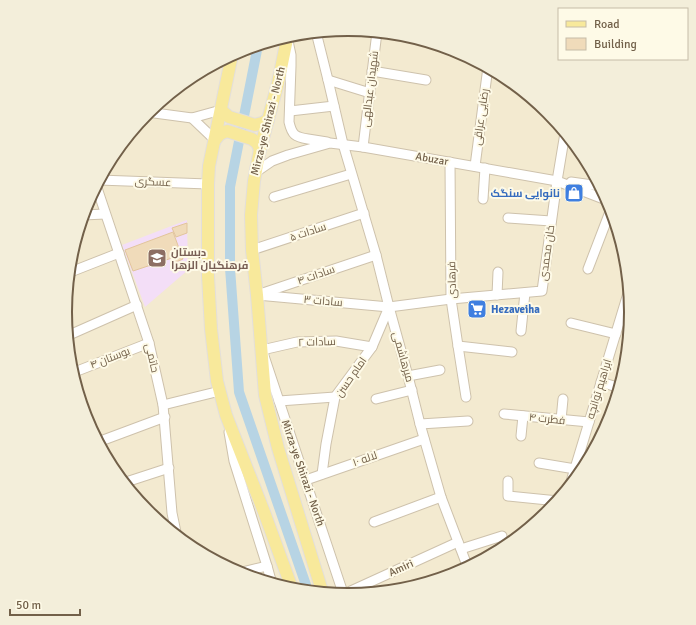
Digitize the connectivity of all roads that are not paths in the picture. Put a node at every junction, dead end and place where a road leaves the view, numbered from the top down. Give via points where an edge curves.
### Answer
1 (317, 38) edge
2 (376, 38) edge
3 (288, 42) edge
4 (286, 43) edge
5 (231, 63) edge
6 (372, 71) junction
7 (487, 74) edge
8 (328, 80) junction
9 (426, 80) dead end
10 (370, 93) junction
11 (334, 106) junction
12 (290, 111) junction
13 (156, 113) edge
14 (225, 114) junction
15 (192, 118) junction
16 (268, 120) junction
17 (215, 140) junction
18 (564, 140) edge
19 (330, 143) junction
20 (343, 144) junction
21 (363, 147) junction
22 (260, 149) junction
23 (450, 162) junction
24 (475, 166) junction
25 (485, 168) junction
26 (256, 172) junction
27 (352, 174) junction
28 (105, 180) edge
29 (557, 181) junction
30 (208, 184) junction
31 (593, 185) edge
32 (99, 193) edge
33 (274, 197) dead end
34 (599, 198) edge
35 (483, 199) dead end
36 (364, 213) junction
37 (106, 214) junction
38 (90, 215) edge
39 (508, 218) dead end
40 (608, 218) edge
41 (552, 221) junction
42 (252, 250) junction
43 (118, 253) junction
44 (376, 255) junction
45 (588, 269) dead end
46 (75, 270) edge
47 (498, 272) dead end
48 (525, 293) junction
49 (257, 295) junction
50 (497, 295) junction
51 (451, 299) junction
52 (137, 305) junction
53 (388, 308) junction
54 (624, 317) edge
55 (571, 323) dead end
56 (521, 331) dead end
57 (72, 334) edge
58 (616, 334) junction
59 (149, 343) junction
60 (458, 346) junction
61 (372, 347) junction
62 (262, 350) junction
63 (512, 352) dead end
64 (440, 370) dead end
65 (78, 371) edge
66 (408, 376) junction
67 (601, 382) junction
68 (614, 386) edge
69 (412, 390) junction
70 (220, 392) junction
71 (466, 397) dead end
72 (335, 398) junction
73 (376, 399) dead end
74 (562, 399) dead end
75 (279, 401) junction
76 (164, 405) junction
77 (504, 414) dead end
78 (226, 415) junction
79 (523, 416) junction
80 (165, 417) junction
81 (561, 420) junction
82 (468, 422) dead end
83 (589, 422) junction
84 (420, 424) junction
85 (521, 436) dead end
86 (424, 439) junction
87 (103, 440) edge
88 (539, 463) dead end
89 (575, 466) junction
90 (169, 468) junction
91 (573, 473) edge
92 (322, 474) junction
93 (306, 480) junction
94 (129, 481) edge
95 (508, 481) dead end
96 (440, 497) junction
97 (550, 501) edge
98 (374, 522) dead end
99 (175, 528) edge
100 (502, 536) dead end
101 (460, 546) junction
102 (466, 562) edge
103 (267, 566) junction
104 (249, 570) edge
105 (270, 578) edge
106 (290, 583) edge
107 (322, 588) edge
108 (360, 588) edge
109 (342, 589) edge

1 - 8 street, میرهاشمی
2 - 6 street, شهیدان عبدالهی
3 - 12 street via 291,60
4 - 16 main road, Mirza-ye Shirazi - North
5 - 14 main road
6 - 9 street
6 - 10 street, شهیدان عبدالهی
7 - 24 street, رضایی عراقی
8 - 10 street
8 - 11 street, میرهاشمی
10 - 21 street, شهیدان عبدالهی
11 - 12 street
11 - 20 street, میرهاشمی
12 - 19 street via 291,128 299,138
13 - 15 street
14 - 15 street
14 - 16 main road via 255,125
14 - 17 main road
15 - 17 street
16 - 22 main road, Mirza-ye Shirazi - North
17 - 22 main road via 227,131 252,139
17 - 30 main road
18 - 29 street, خان محمدی
19 - 20 street, Abuzar
19 - 26 street, Abuzar via 272,161
20 - 21 street, Abuzar
20 - 27 street, میرهاشمی
21 - 23 street, Abuzar
22 - 26 main road, Mirza-ye Shirazi - North
23 - 24 street, Abuzar
23 - 51 street, فرهادی
24 - 25 street, Abuzar
25 - 29 street, Abuzar
25 - 35 street
26 - 42 main road, Mirza-ye Shirazi - North via 251,215
27 - 33 street
27 - 36 street, میرهاشمی
28 - 30 street, عسگری
29 - 31 street
29 - 34 street, Abuzar
29 - 41 street, خان محمدی
30 - 70 main road via 208,276
32 - 37 street, حاتمی
36 - 42 street, سادات ۵
36 - 44 street, میرهاشمی
37 - 38 street
37 - 43 street, حاتمی
39 - 41 street
40 - 45 street
41 - 48 street, خان محمدی via 542,291
42 - 49 main road, Mirza-ye Shirazi - North
43 - 46 street
43 - 52 street, حاتمی
44 - 49 street, سادات ۴
44 - 53 street, میرهاشمی
47 - 50 street
48 - 50 street, خان محمدی
48 - 56 street
49 - 53 street, سادات ۳
49 - 62 main road, Mirza-ye Shirazi - North
50 - 51 street, خان محمدی
51 - 53 street, خان محمدی
51 - 60 street, فرهادی
52 - 57 street
52 - 59 street, حاتمی
53 - 61 street, امام حسن
53 - 66 street, میرهاشمی
54 - 58 street, ابراهیم توانچه
55 - 58 street
58 - 67 street, ابراهیم توانچه
59 - 65 street, بوستان ۴
59 - 76 street, حاتمی
60 - 63 street
60 - 71 street, فرهادی
61 - 62 street, سادات ۲ via 336,340 297,342
61 - 72 street, امام حسن
62 - 75 street, Mirza-ye Shirazi - North
62 - 107 main road, Mirza-ye Shirazi - North via 265,395 278,448
64 - 66 street
66 - 69 street, میرهاشمی
67 - 68 street
67 - 83 street, ابراهیم توانچه
69 - 73 street
69 - 84 street, میرهاشمی
70 - 76 street
70 - 78 main road
72 - 75 street
72 - 92 street, امام حسن
74 - 81 street
75 - 93 street, Mirza-ye Shirazi - North
76 - 80 street, حاتمی
77 - 79 street, فطرت ۴
78 - 103 street via 234,461
78 - 106 main road
79 - 81 street, فطرت ۴
79 - 85 street
80 - 87 street
80 - 90 street, حاتمی
81 - 83 street, فطرت ۴
82 - 84 street
83 - 89 street, ابراهیم توانچه
84 - 86 street, میرهاشمی
86 - 92 street, لاله ۱۰
86 - 96 street, میرهاشمی
88 - 89 street
89 - 91 street, ابراهیم توانچه
90 - 94 street
90 - 99 street, حاتمی
92 - 93 street, لاله ۱۰
93 - 109 street, Mirza-ye Shirazi - North
95 - 97 street via 508,496
96 - 98 street
96 - 101 street, میرهاشمی
100 - 101 street, Amiri
101 - 102 street, میرهاشمی
101 - 108 street, Amiri
103 - 104 street
103 - 105 street

